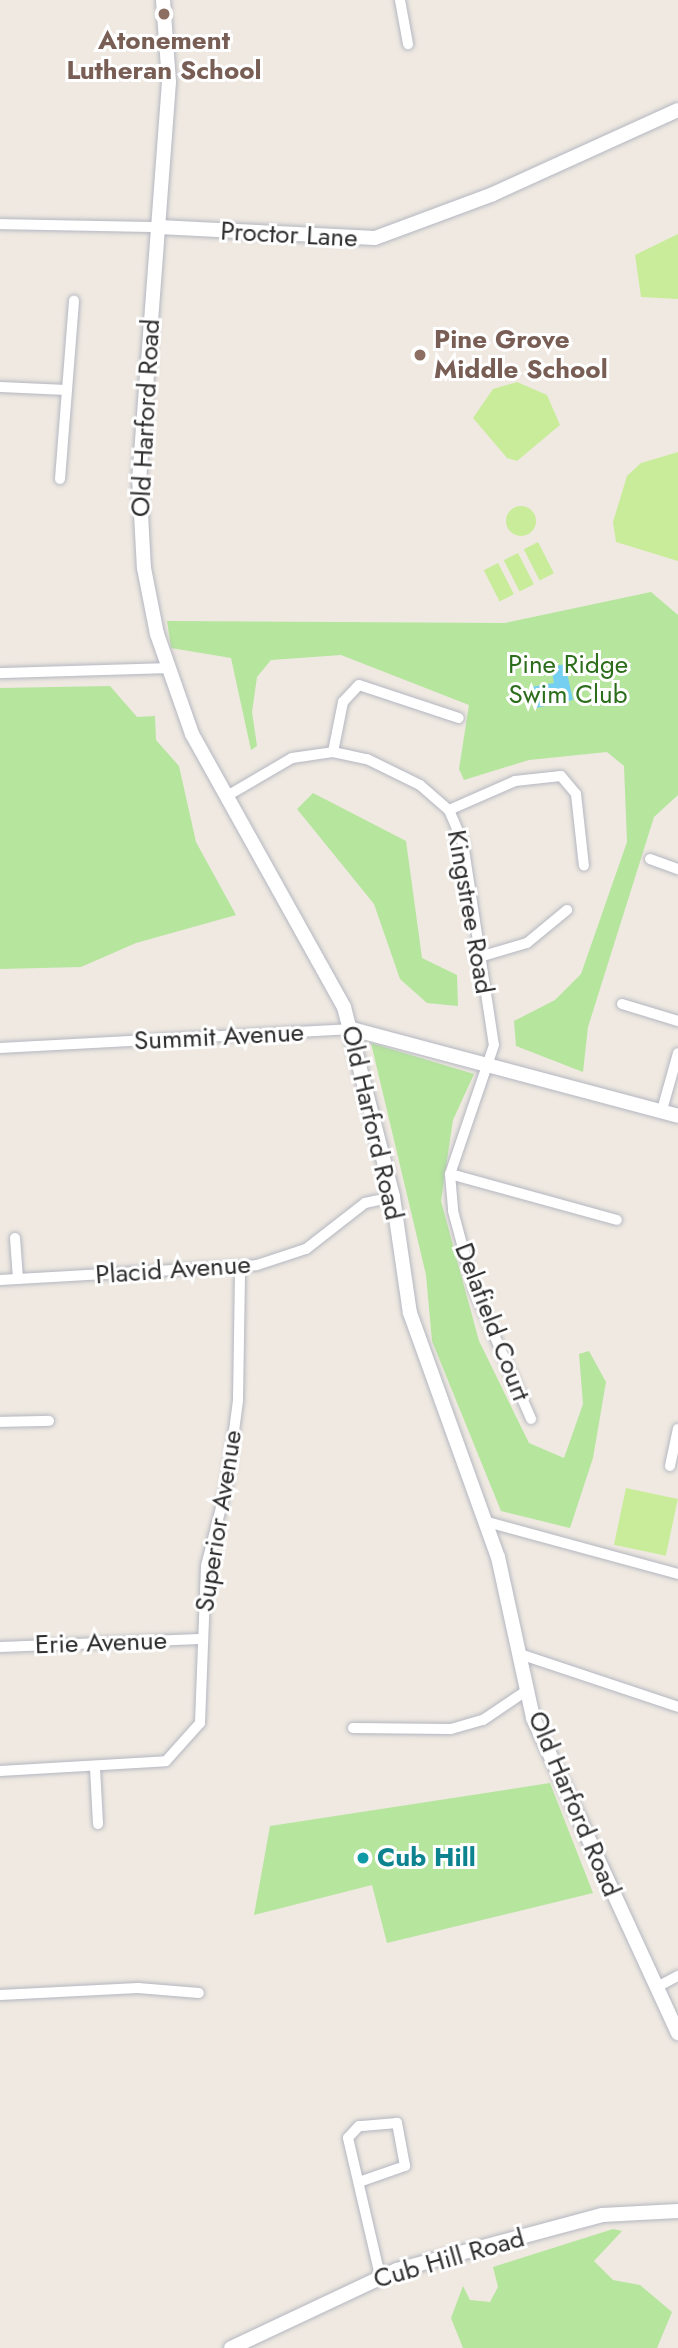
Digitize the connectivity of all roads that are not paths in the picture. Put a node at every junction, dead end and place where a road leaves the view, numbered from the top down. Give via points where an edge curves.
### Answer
1 (163, 0) edge
2 (400, 0) edge
3 (408, 44) dead end
4 (678, 110) edge
5 (0, 224) edge
6 (159, 227) junction
7 (74, 301) dead end
8 (0, 387) edge
9 (68, 390) junction
10 (60, 479) dead end
11 (166, 668) junction
12 (0, 673) edge
13 (460, 718) dead end
14 (333, 752) junction
15 (227, 796) junction
16 (449, 810) junction
17 (650, 859) dead end
18 (584, 866) dead end
19 (678, 869) edge
20 (567, 910) dead end
21 (476, 958) junction
22 (622, 1004) dead end
23 (678, 1021) edge
24 (352, 1029) junction
25 (0, 1048) edge
26 (678, 1053) edge
27 (492, 1063) junction
28 (662, 1110) junction
29 (678, 1116) edge
30 (450, 1174) junction
31 (393, 1196) junction
32 (617, 1220) dead end
33 (15, 1238) dead end
34 (240, 1268) junction
35 (18, 1279) junction
36 (0, 1280) edge
37 (531, 1419) dead end
38 (48, 1421) dead end
39 (0, 1422) edge
40 (678, 1430) edge
41 (670, 1466) dead end
42 (487, 1522) junction
43 (678, 1574) edge
44 (201, 1639) junction
45 (0, 1647) edge
46 (520, 1654) junction
47 (526, 1691) junction
48 (678, 1707) edge
49 (353, 1728) dead end
50 (95, 1768) junction
51 (0, 1771) edge
52 (98, 1824) dead end
53 (678, 1976) edge
54 (657, 1987) junction
55 (199, 1993) dead end
56 (0, 1995) edge
57 (678, 2033) edge
58 (359, 2182) junction
59 (678, 2211) edge
60 (380, 2276) junction
61 (231, 2348) edge

1 - 6 street, Old Harford Road via 169,82
2 - 3 street
4 - 6 street, Proctor Lane via 493,194 375,238
5 - 6 street, Proctor Lane
6 - 11 street, Old Harford Road via 139,506 148,596
7 - 9 street
8 - 9 street
9 - 10 street
11 - 12 street
11 - 15 street, Old Harford Road
13 - 14 street via 359,685 343,702
14 - 15 street via 292,758
14 - 16 street, Kingstree Road via 398,773
15 - 24 street, Old Harford Road via 320,957
16 - 18 street via 515,781 561,776 576,794
16 - 21 street, Kingstree Road via 463,843
17 - 19 street
20 - 21 street via 527,943
21 - 27 street, Kingstree Road via 493,1026
22 - 23 street
24 - 25 street, Summit Avenue
24 - 27 street, Summit Avenue
24 - 31 street, Old Harford Road
26 - 28 street
27 - 28 street, Summit Avenue
27 - 30 street
28 - 29 street, Summit Avenue
30 - 32 street
30 - 37 street, Delafield Court via 468,1269
31 - 34 street, Placid Avenue via 365,1203 306,1249
31 - 42 street, Old Harford Road via 410,1313
33 - 35 street
34 - 35 street, Placid Avenue
34 - 44 street, Superior Avenue via 238,1400 228,1484 206,1566
35 - 36 street, Placid Avenue
38 - 39 street
40 - 41 street
42 - 43 street
42 - 46 street, Old Harford Road
44 - 45 street, Erie Avenue
44 - 50 street, Superior Avenue via 205,1704 193,1737 166,1761
46 - 47 street, Old Harford Road
46 - 48 street
47 - 49 street via 483,1720 450,1729
47 - 54 street, Old Harford Road via 557,1778
50 - 51 street, Superior Avenue
50 - 52 street
53 - 54 street
54 - 57 street, Old Harford Road
55 - 56 street via 138,1988
58 - 58 street via 405,2165 397,2123 385,2120 349,2133
58 - 60 street
59 - 60 street, Cub Hill Road via 602,2215
60 - 61 street, Cub Hill Road

